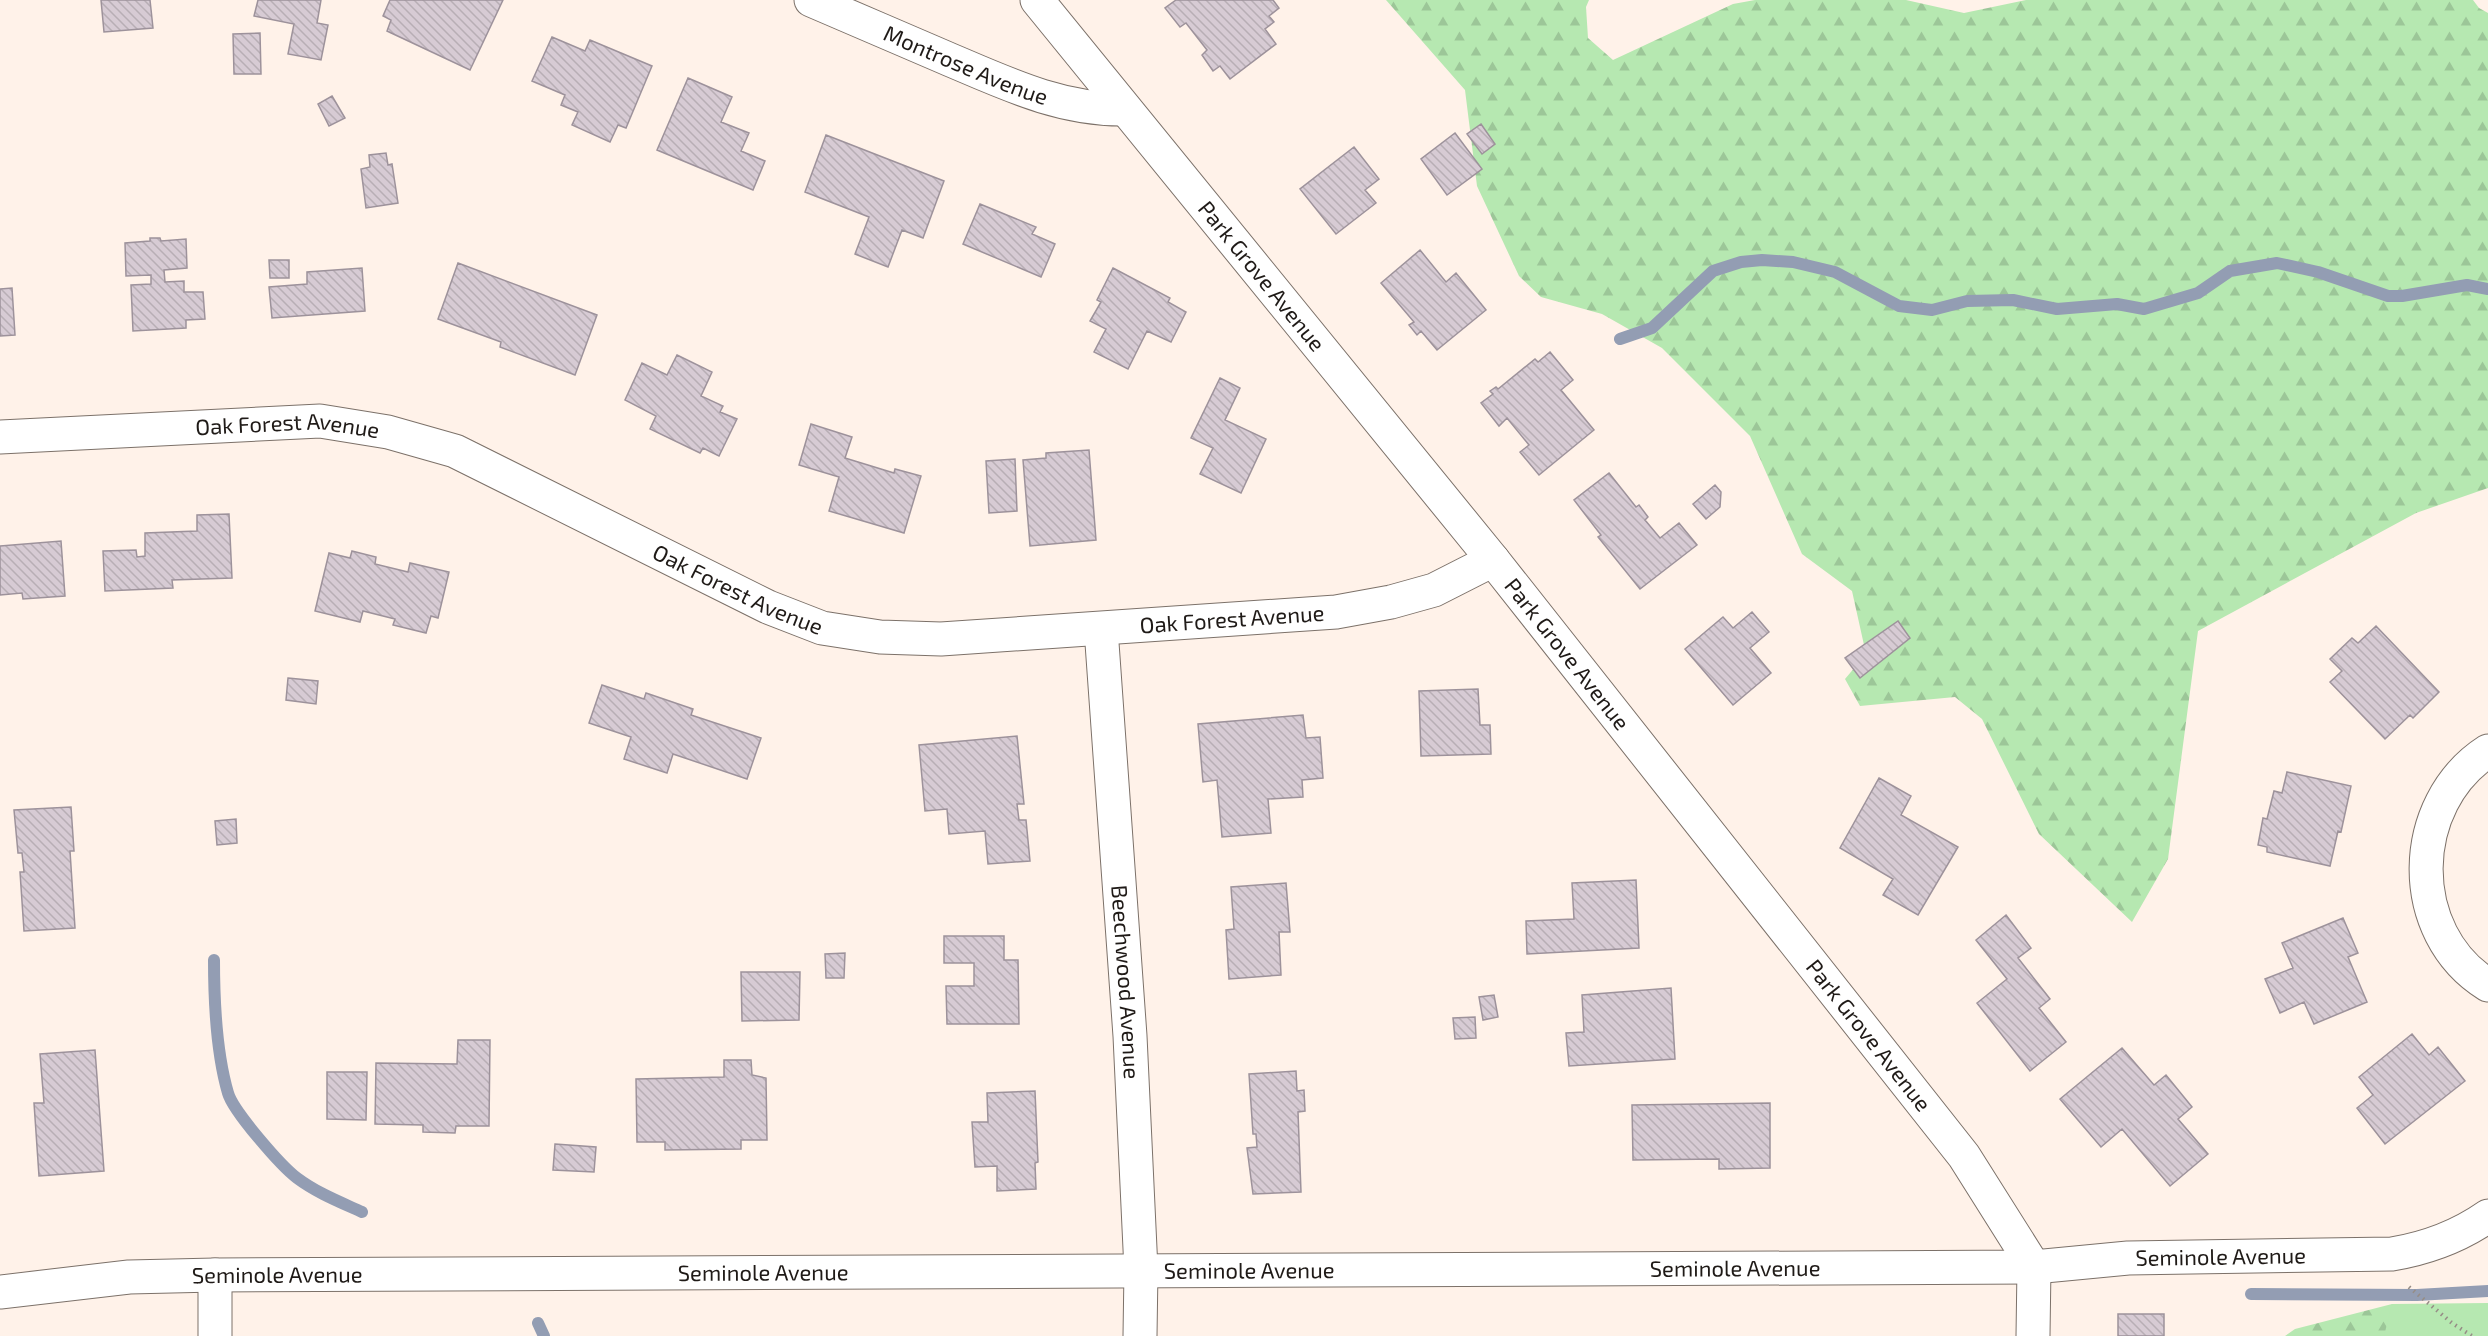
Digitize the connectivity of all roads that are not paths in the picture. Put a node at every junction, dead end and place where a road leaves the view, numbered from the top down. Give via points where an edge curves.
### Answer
1 (811, 0) edge
2 (1037, 0) edge
3 (1125, 109) junction
4 (0, 437) edge
5 (1493, 560) junction
6 (1101, 629) junction
7 (2488, 751) edge
8 (2488, 985) edge
9 (2488, 1216) edge
10 (2034, 1267) junction
11 (1141, 1270) junction
12 (215, 1275) junction
13 (0, 1292) edge
14 (215, 1336) edge
15 (1140, 1336) edge
16 (2033, 1336) edge

1 - 3 street, Montrose Avenue via 1012,87 1054,101
2 - 3 street, Park Grove Avenue
3 - 5 street, Park Grove Avenue
4 - 6 street, Oak Forest Avenue via 320,421 388,432 455,451 768,607 822,628 880,637 941,639
5 - 6 street, Oak Forest Avenue via 1434,590 1336,612
5 - 10 street, Park Grove Avenue via 1964,1156
6 - 11 street, Beechwood Avenue via 1130,1036
7 - 8 street via 2447,791 2428,836 2425,859 2428,895 2439,928 2466,967
9 - 10 street, Seminole Avenue via 2446,1241 2397,1253 2128,1258
10 - 11 street, Seminole Avenue
10 - 16 street
11 - 12 street, Seminole Avenue
11 - 15 street, Beechwood Avenue
12 - 13 street, Seminole Avenue via 129,1277
12 - 14 street

